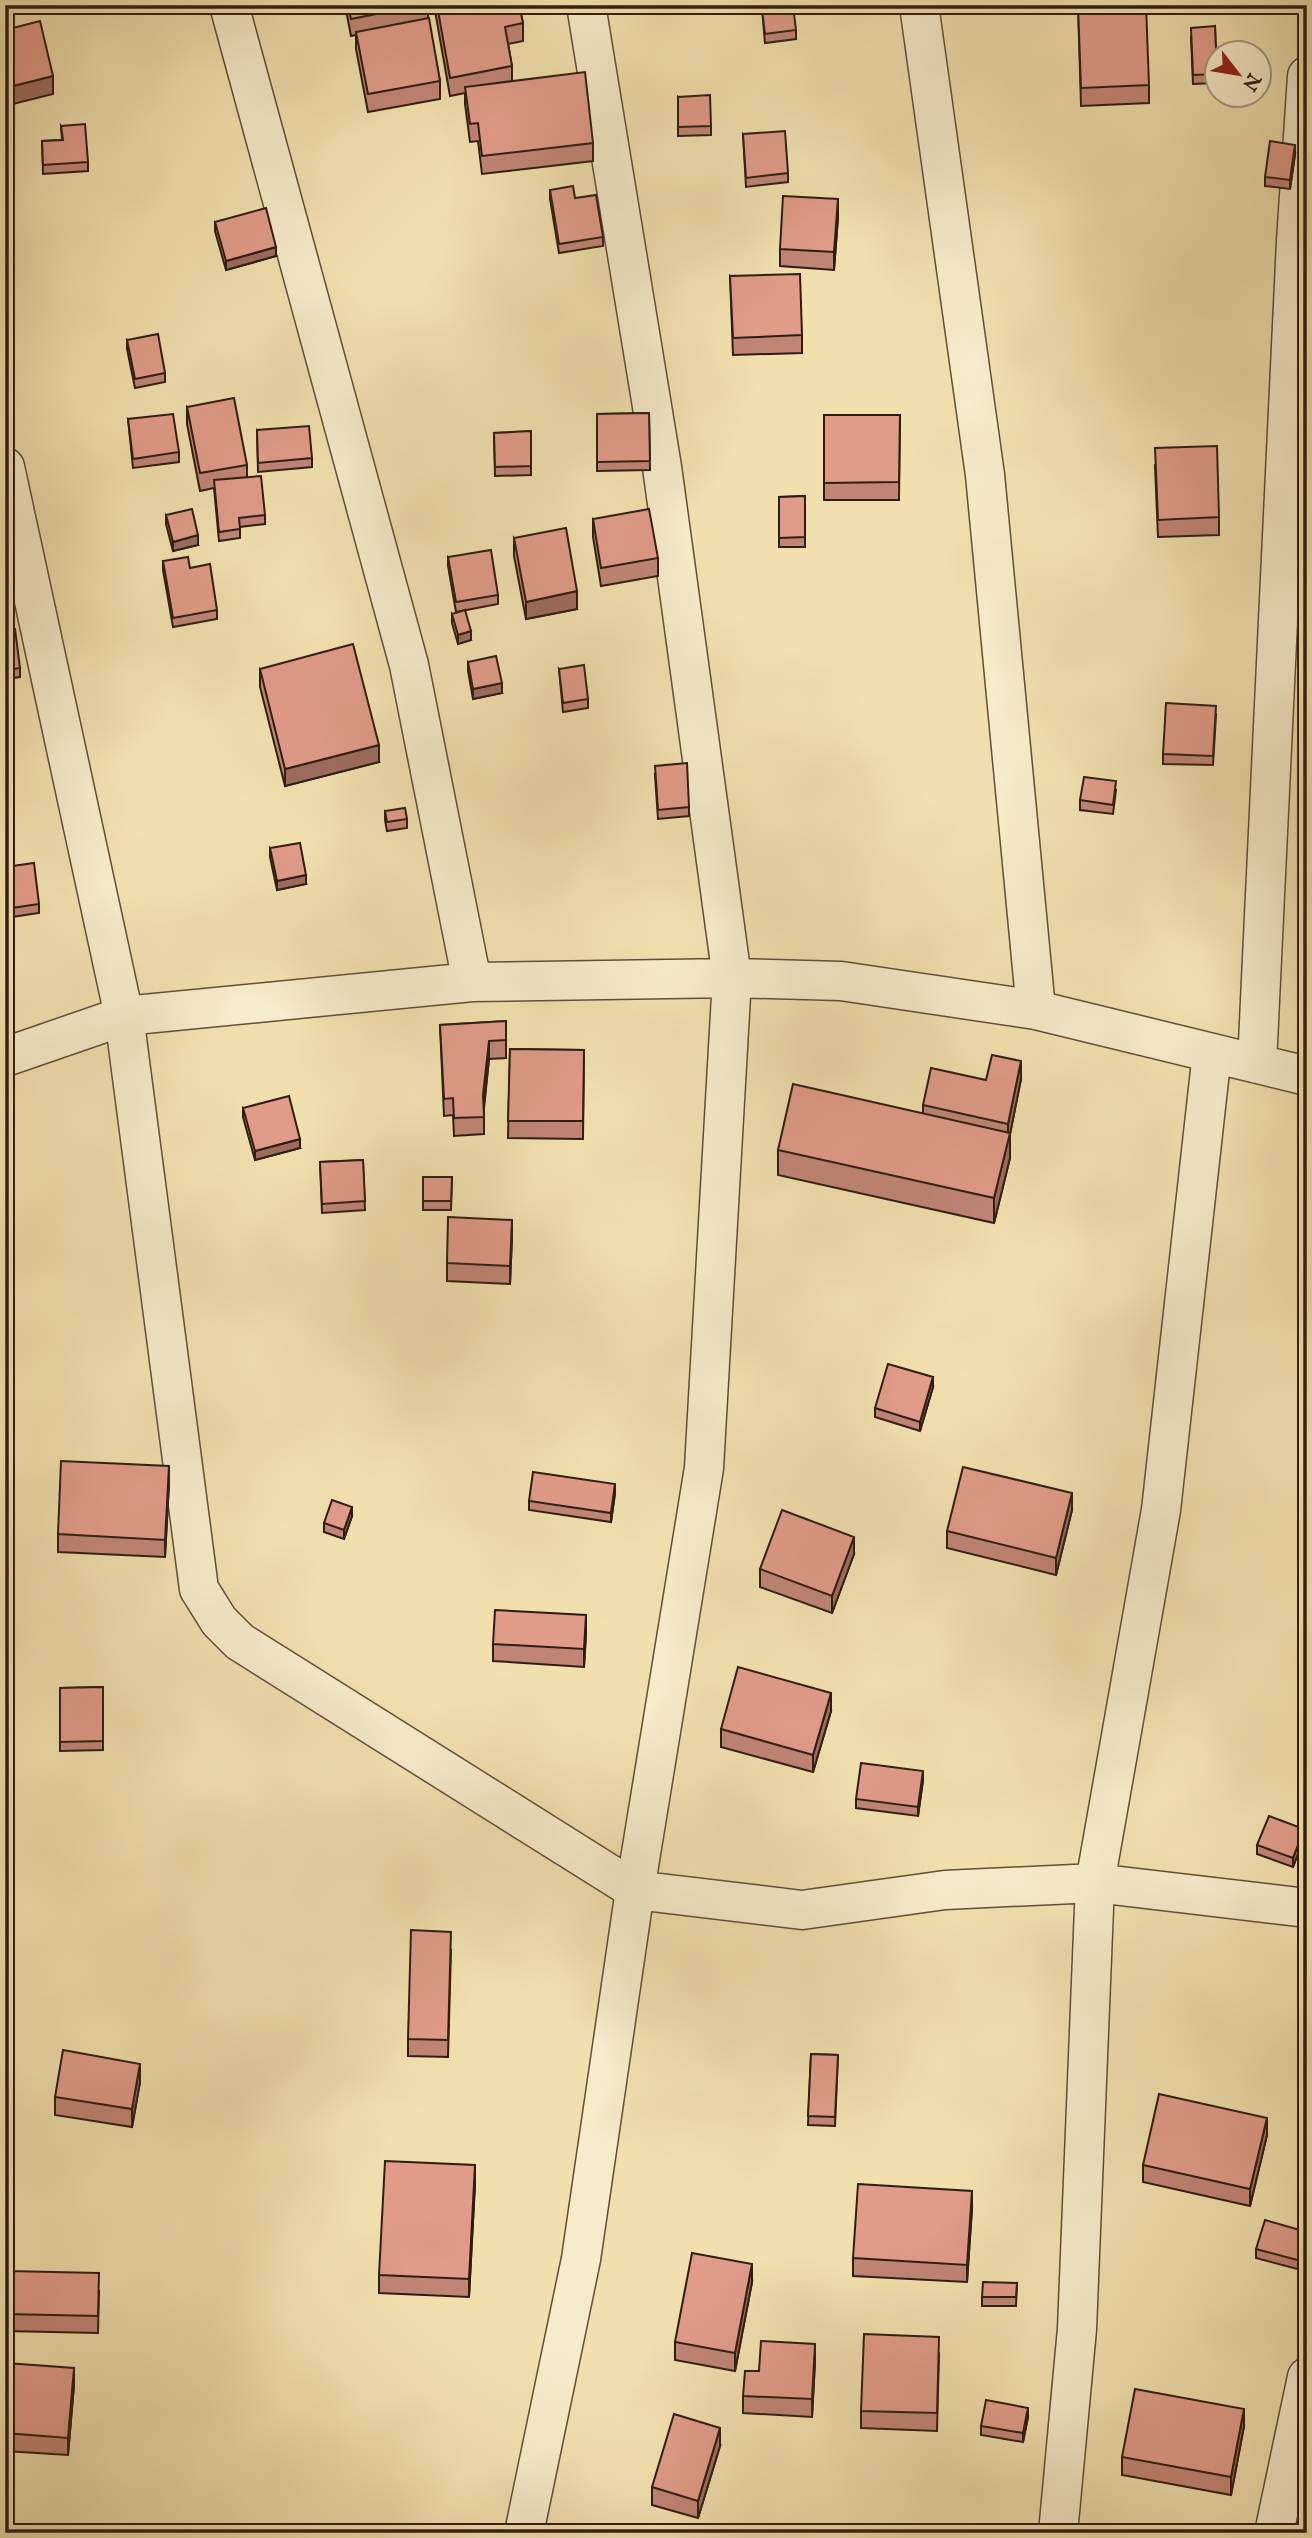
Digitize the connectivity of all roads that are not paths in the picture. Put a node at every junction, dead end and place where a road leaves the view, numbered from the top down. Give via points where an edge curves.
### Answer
1 (229, 5) edge
2 (586, 5) edge
3 (919, 5) edge
4 (1307, 76) edge
5 (5, 467) edge
6 (732, 978) junction
7 (472, 982) junction
8 (1036, 1010) junction
9 (124, 1016) junction
10 (1212, 1053) junction
11 (5, 1057) edge
12 (1257, 1064) junction
13 (1307, 1076) edge
14 (1095, 1882) junction
15 (635, 1890) junction
16 (1307, 1908) edge
17 (1307, 2377) edge
18 (524, 2533) edge
19 (1058, 2533) edge
20 (1274, 2533) edge

1 - 7 street via 409,665
2 - 6 street via 662,467
3 - 8 street via 985,475
4 - 12 street
5 - 9 street
6 - 7 street
6 - 8 street via 841,981
6 - 15 street via 704,1468
7 - 9 street
8 - 10 street
9 - 11 street
9 - 15 street via 199,1589 219,1621 240,1642
10 - 12 street
10 - 14 street via 1161,1510
12 - 13 street
14 - 15 street via 945,1890 803,1910
14 - 16 street
14 - 19 street via 1077,2329
15 - 18 street via 581,2259
17 - 20 street

